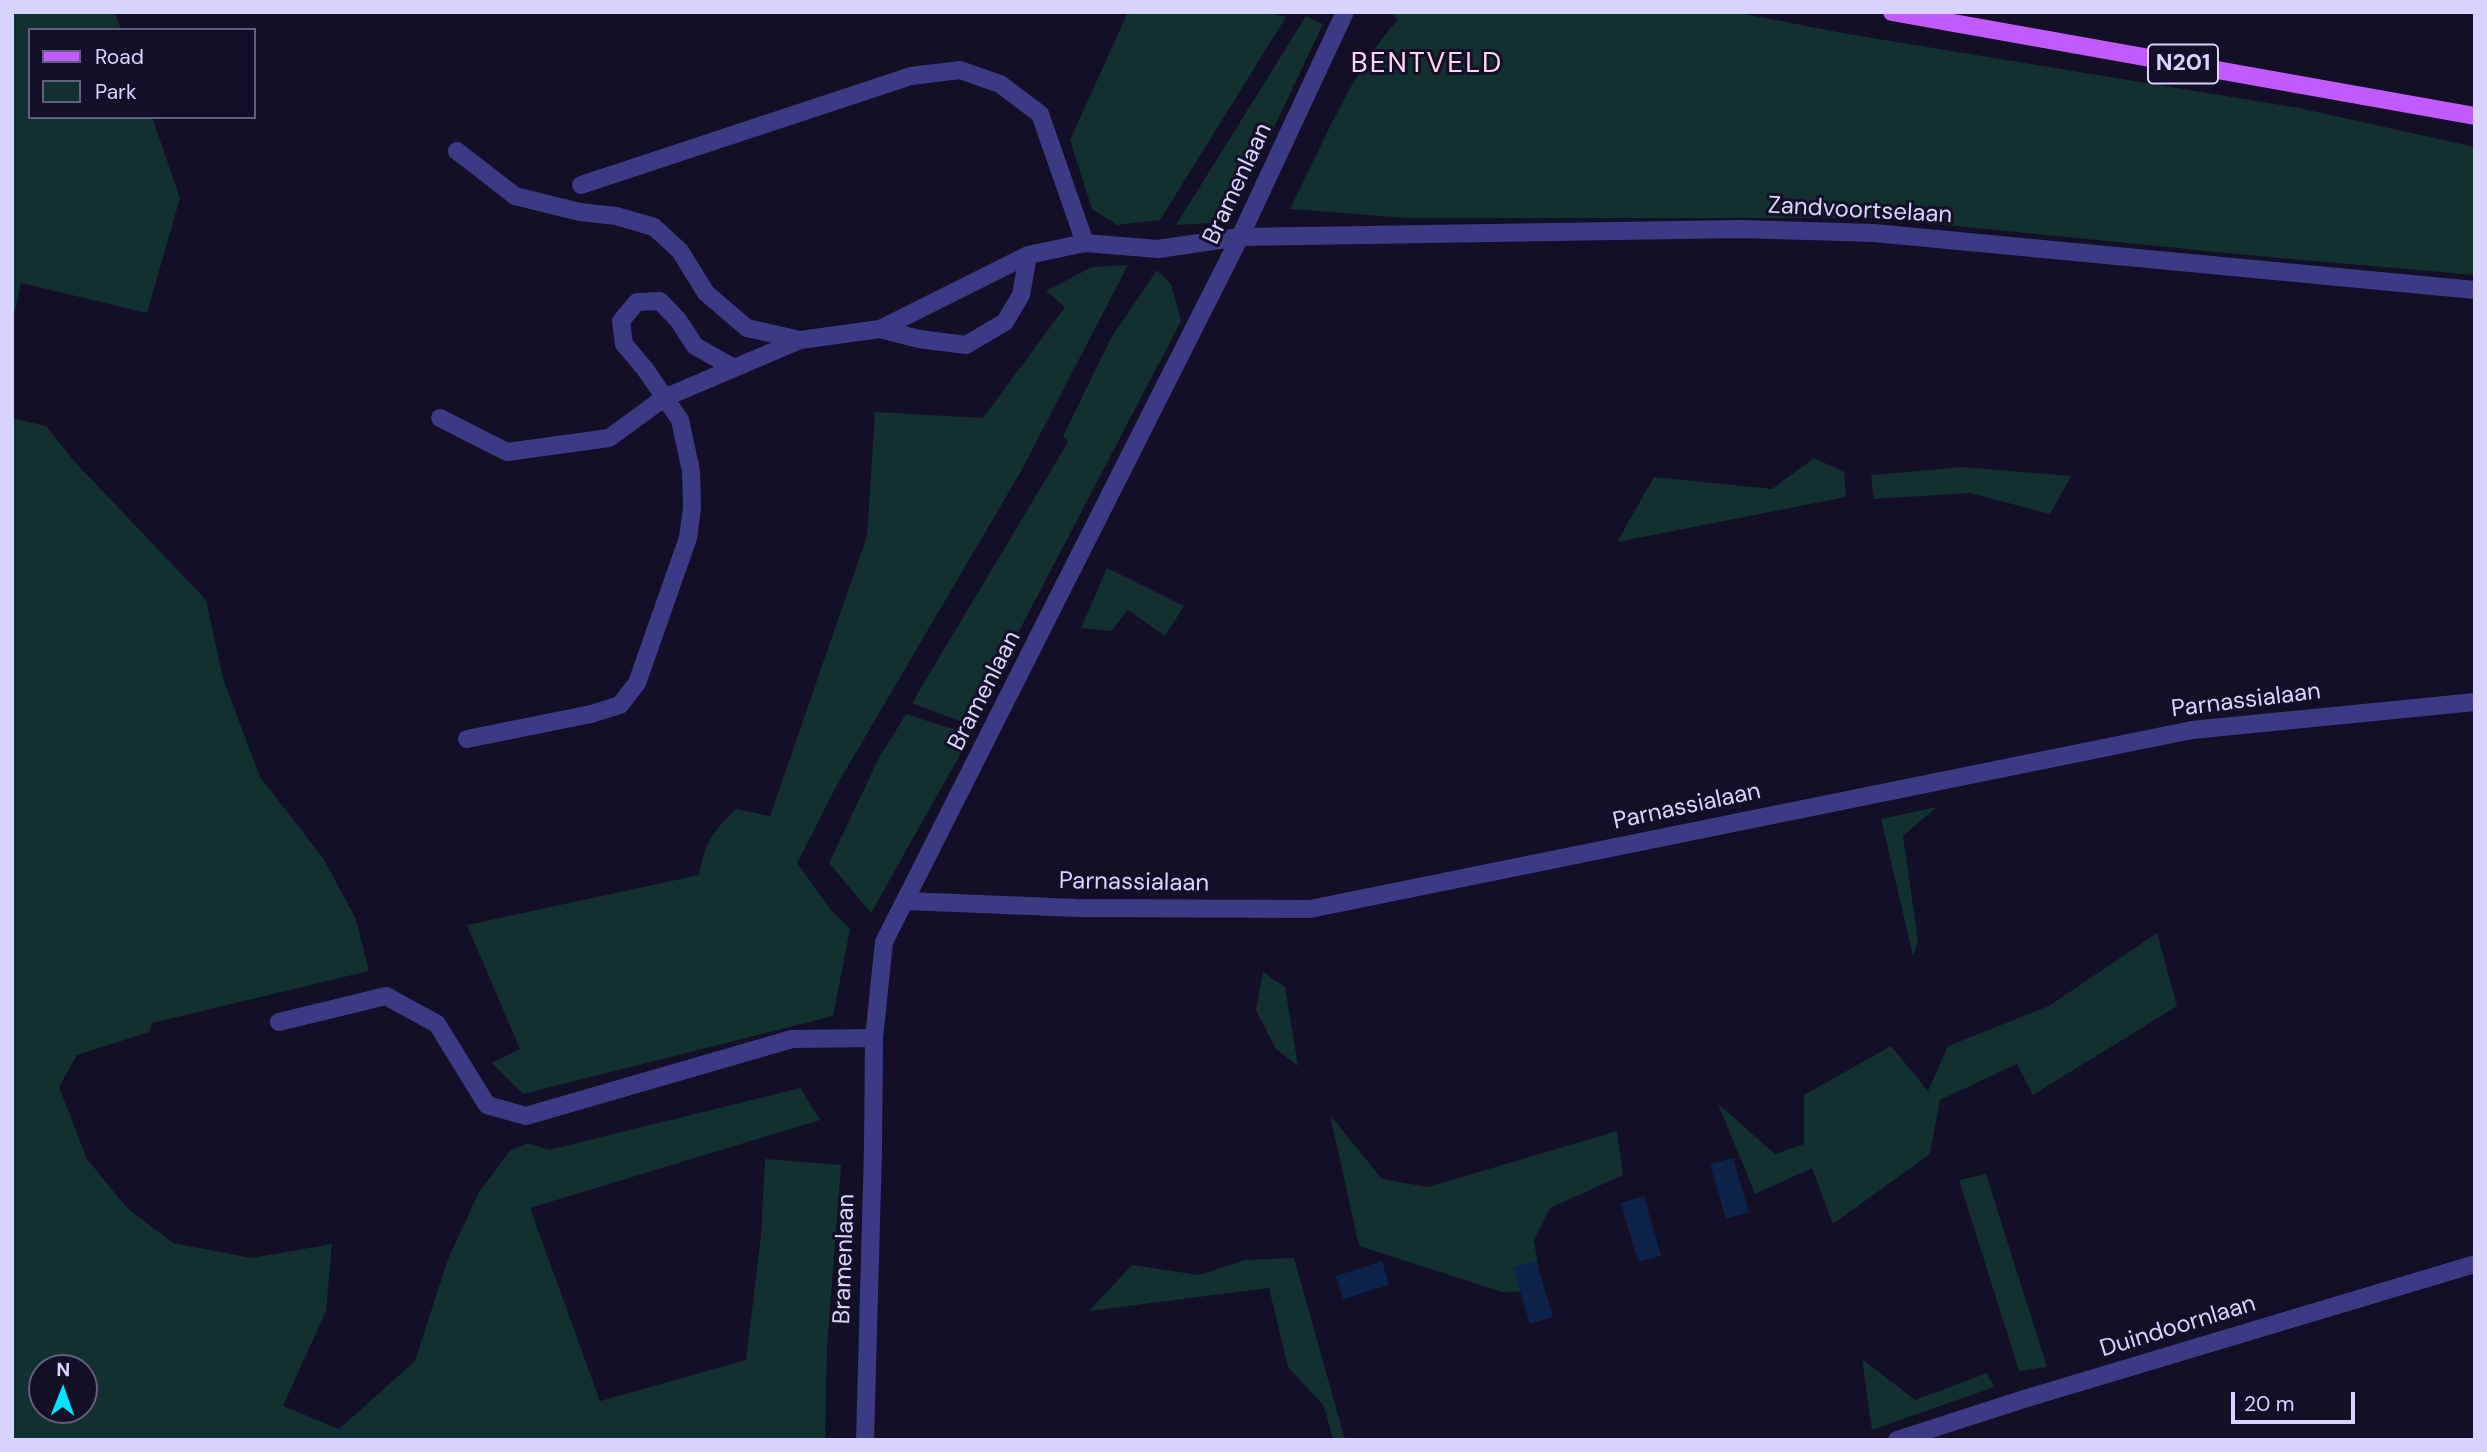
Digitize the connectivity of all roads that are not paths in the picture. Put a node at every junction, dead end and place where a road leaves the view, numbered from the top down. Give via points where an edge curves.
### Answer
1 (1345, 12) edge
2 (1892, 12) edge
3 (2475, 116) edge
4 (457, 151) dead end
5 (581, 185) dead end
6 (1241, 237) junction
7 (1085, 243) junction
8 (1028, 255) junction
9 (2475, 290) edge
10 (880, 329) junction
11 (800, 341) junction
12 (734, 368) junction
13 (664, 398) junction
14 (440, 418) dead end
15 (2475, 702) edge
16 (467, 739) dead end
17 (907, 901) junction
18 (279, 1022) dead end
19 (874, 1038) junction
20 (2475, 1264) edge
21 (865, 1440) edge
22 (1897, 1440) edge

1 - 6 street, Bramenlaan
2 - 3 main road, N201
4 - 11 street via 515,196 654,227 680,251 706,293 747,328
5 - 7 street via 911,76 960,70 1000,84 1040,114
6 - 7 street, Zandvoortselaan via 1158,249
6 - 9 street, Zandvoortselaan via 1741,229 1874,233
6 - 17 street, Bramenlaan
7 - 8 street, Zandvoortselaan
8 - 10 street, Zandvoortselaan
8 - 10 street via 1021,295 1005,322 966,345
10 - 11 street
11 - 12 street
12 - 13 street
12 - 13 street via 695,346 660,301 637,302 621,321 624,344
13 - 14 street via 609,438 507,452
13 - 16 street via 680,420 691,471 692,508 688,538 637,683 620,705
15 - 17 street, Parnassialaan via 2192,730 1310,909 1077,908
17 - 19 street, Bramenlaan via 884,942
18 - 19 street via 386,996 437,1024 487,1105 526,1116 792,1039
19 - 21 street, Bramenlaan
20 - 22 street, Duindoornlaan

